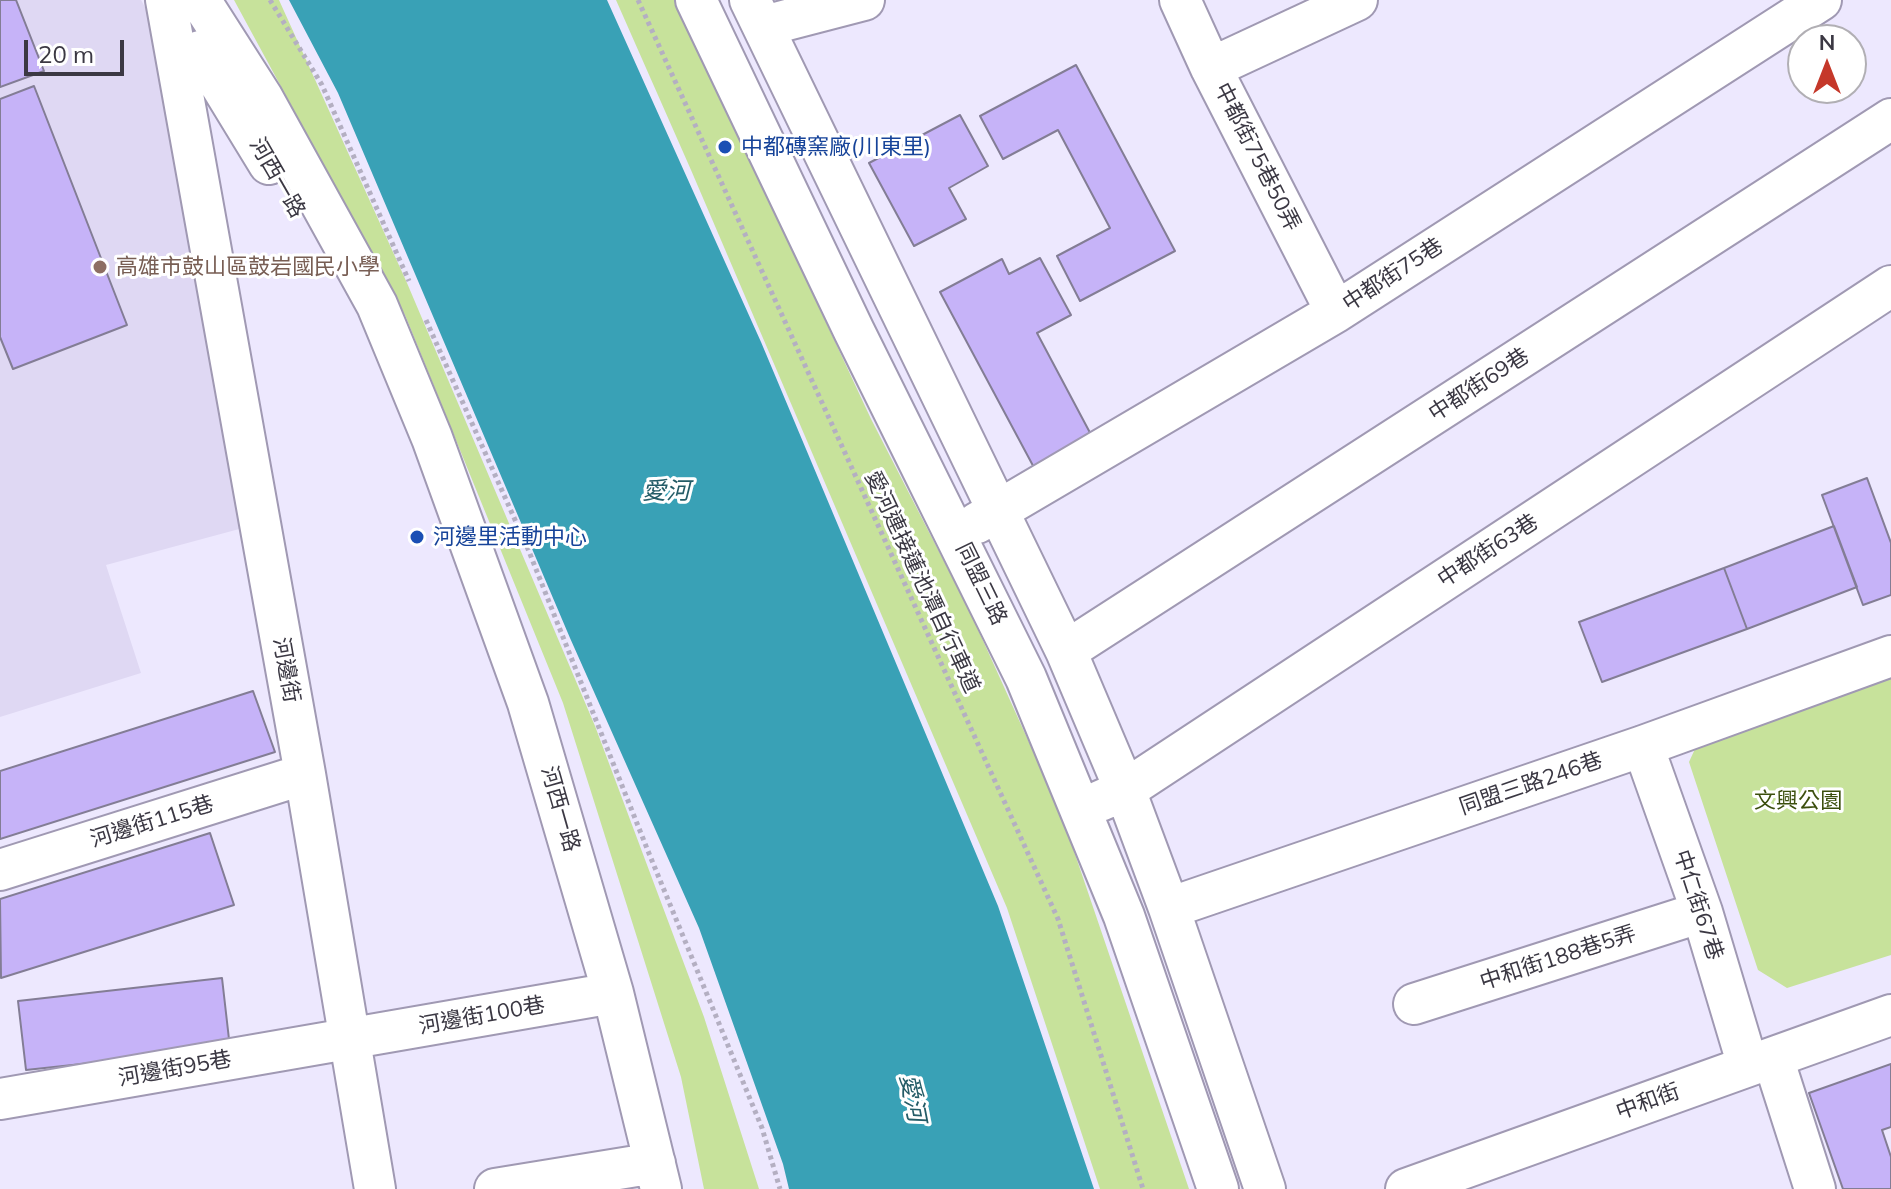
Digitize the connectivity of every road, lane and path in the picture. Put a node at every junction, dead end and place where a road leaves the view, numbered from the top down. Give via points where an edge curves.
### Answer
1 (168, 0) edge
2 (200, 0) edge
3 (270, 0) edge
4 (638, 0) edge
5 (696, 0) edge
6 (864, 0) edge
7 (1180, 0) edge
8 (1357, 0) edge
9 (1821, 0) edge
10 (757, 13) edge
11 (1211, 68) junction
12 (1891, 119) edge
13 (250, 132) junction
14 (193, 152) junction
15 (1891, 286) edge
16 (412, 288) dead end
17 (1336, 312) junction
18 (425, 317) dead end
19 (432, 438) junction
20 (999, 511) junction
21 (956, 534) junction
22 (1066, 651) junction
23 (1891, 656) edge
24 (1643, 746) junction
25 (305, 774) junction
26 (1125, 790) junction
27 (1081, 810) junction
28 (0, 870) edge
29 (1169, 908) junction
30 (1702, 912) junction
31 (613, 993) junction
32 (1414, 1004) dead end
33 (1891, 1015) edge
34 (350, 1040) junction
35 (1760, 1062) junction
36 (0, 1099) edge
37 (658, 1176) edge
38 (375, 1189) edge
39 (495, 1189) edge
40 (780, 1189) edge
41 (1143, 1189) edge
42 (1218, 1189) edge
43 (1265, 1189) edge
44 (1406, 1189) edge
45 (1815, 1189) edge

1 - 13 street, 河西一路
1 - 14 street, 河邊街
2 - 19 street, 河西一路 via 262,97 377,305
3 - 16 path via 322,85
4 - 41 path, 愛河連接蓮池潭自行車道 via 1058,919
5 - 21 street, 同盟三路
6 - 10 street
7 - 11 street, 中都街75巷50弄
8 - 11 street
9 - 17 street, 中都街75巷
10 - 20 street
11 - 17 street, 中都街75巷50弄
12 - 22 street, 中都街69巷
13 - 14 street
13 - 19 street, 河西一路 via 344,297 383,381
14 - 25 street, 河邊街
15 - 26 street, 中都街63巷
17 - 20 street, 中都街75巷
18 - 40 path via 528,549 762,1128
19 - 31 street, 河西一路 via 528,703
20 - 21 street, 中都街75巷
20 - 22 street
21 - 27 street, 同盟三路 via 1026,678
22 - 26 street
23 - 24 street, 同盟三路246巷
24 - 29 street, 同盟三路246巷
24 - 30 street, 中仁街67巷
25 - 28 street, 河邊街115巷
25 - 34 street, 河邊街
26 - 27 street, 中都街63巷
26 - 29 street
27 - 42 street, 同盟三路 via 1124,916
29 - 43 street
30 - 32 street, 中和街188巷5弄
30 - 35 street, 中仁街67巷
31 - 34 street, 河邊街100巷
31 - 37 street, 河西一路
33 - 35 street, 中和街
34 - 36 street, 河邊街95巷
34 - 38 street, 河邊街
35 - 44 street, 中和街
35 - 45 street, 中仁街67巷
37 - 39 street

